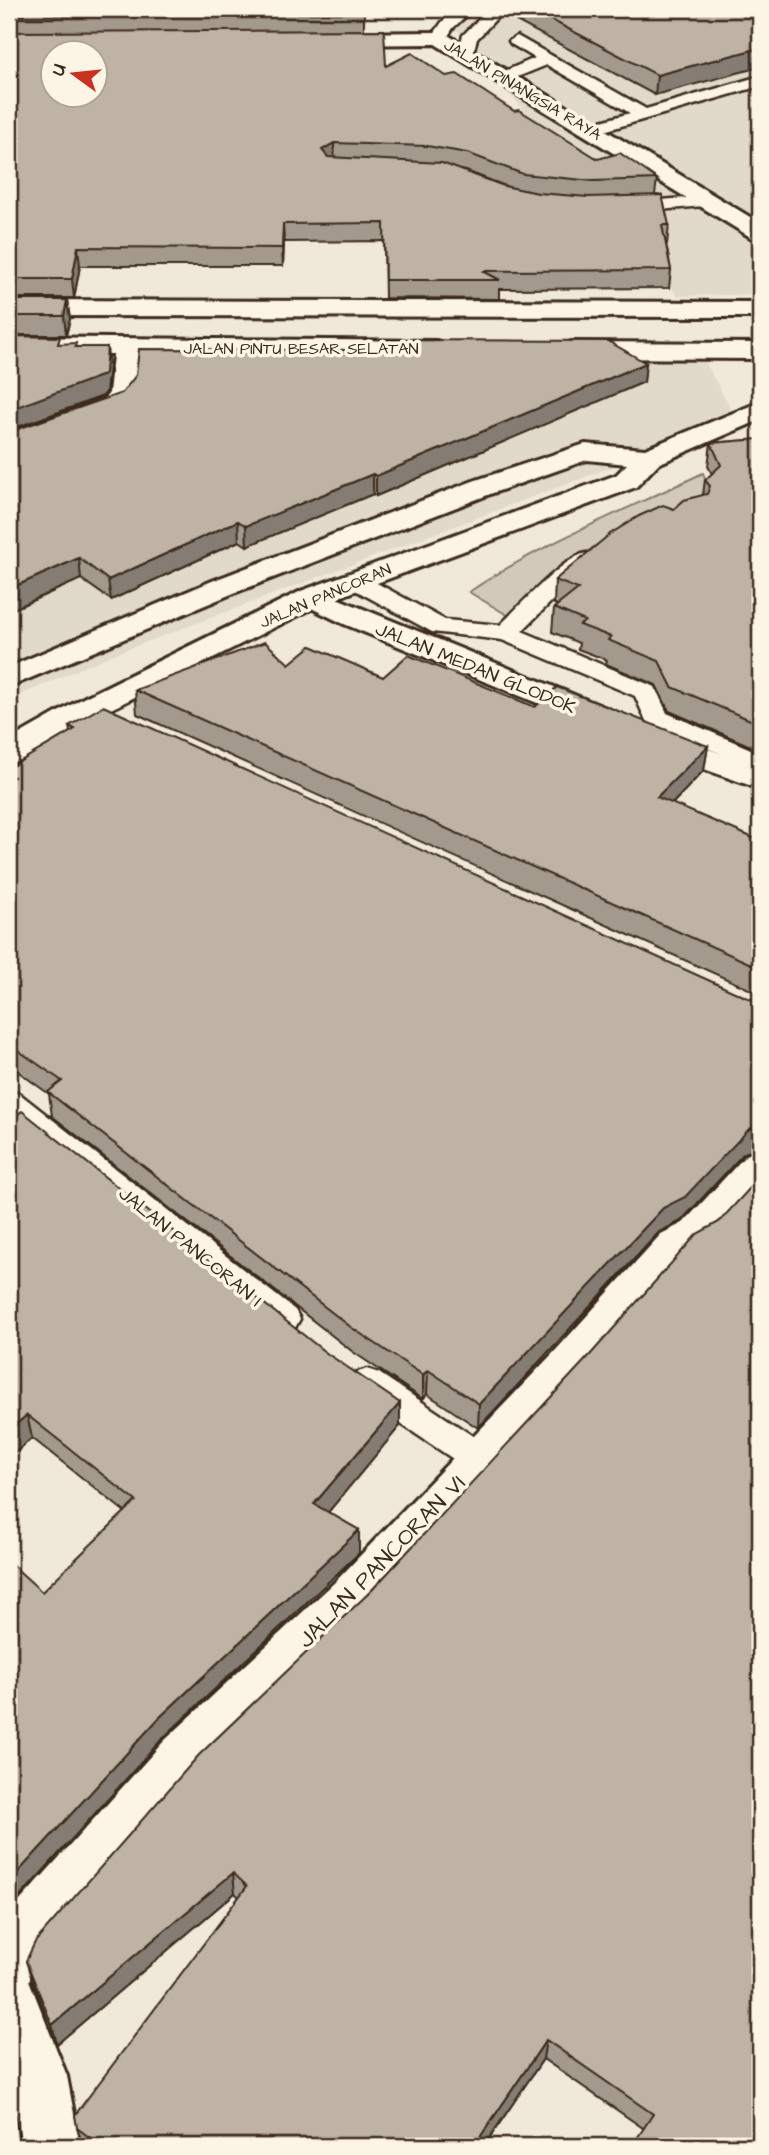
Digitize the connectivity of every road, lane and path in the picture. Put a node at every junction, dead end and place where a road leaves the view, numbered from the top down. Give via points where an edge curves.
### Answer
1 (466, 9) edge
2 (497, 9) edge
3 (439, 38) junction
4 (314, 39) edge
5 (517, 41) dead end
6 (466, 53) junction
7 (547, 59) junction
8 (504, 77) junction
9 (760, 80) edge
10 (642, 113) junction
11 (590, 130) junction
12 (709, 201) junction
13 (611, 208) edge
14 (760, 233) edge
15 (9, 309) edge
16 (760, 310) edge
17 (9, 345) edge
18 (127, 346) junction
19 (456, 349) edge
20 (552, 350) edge
21 (760, 351) edge
22 (760, 410) edge
23 (9, 442) edge
24 (648, 458) junction
25 (600, 549) edge
26 (354, 580) junction
27 (312, 597) junction
28 (506, 633) junction
29 (9, 678) edge
30 (94, 705) junction
31 (124, 723) edge
32 (9, 753) edge
33 (760, 762) edge
34 (760, 779) edge
35 (9, 1102) edge
36 (760, 1166) edge
37 (310, 1342) edge
38 (339, 1364) edge
39 (481, 1459) junction
40 (9, 1962) edge
41 (9, 1999) edge
42 (51, 2146) edge

1 - 3 lane
2 - 6 lane via 469,38
3 - 4 main road, JALAN PINANGSIA RAYA
3 - 6 main road, JALAN PINANGSIA RAYA
5 - 7 lane
6 - 8 main road, JALAN PINANGSIA RAYA
7 - 8 lane
7 - 10 lane
8 - 11 main road, JALAN PINANGSIA RAYA
9 - 10 lane
10 - 11 lane
11 - 12 main road, JALAN PINANGSIA RAYA
12 - 13 lane
12 - 14 main road, JALAN PINANGSIA RAYA
15 - 16 main road, JALAN PINTU BESAR SELATAN
17 - 18 main road, JALAN PINTU BESAR SELATAN
18 - 19 main road, JALAN PINTU BESAR SELATAN
18 - 23 main road via 122,394 114,404
20 - 21 main road
22 - 24 main road, JALAN PANCORAN
24 - 26 main road, JALAN PANCORAN via 626,481
24 - 29 main road, JALAN PANCORAN via 585,452 573,456 223,587
25 - 28 lane
26 - 27 main road, JALAN PANCORAN
26 - 28 lane via 440,627
27 - 30 main road, JALAN PANCORAN
27 - 34 main road, JALAN MEDAN GLODOK via 481,670
28 - 33 lane via 646,692 656,718
30 - 31 main road
30 - 32 main road, JALAN PANCORAN
35 - 37 lane, JALAN PANCORAN I
36 - 39 main road, JALAN PANCORAN VI via 698,1234 676,1245
38 - 39 lane
39 - 40 main road, JALAN PANCORAN VI via 353,1596 181,1758 20,1941
41 - 42 main road via 38,2076

